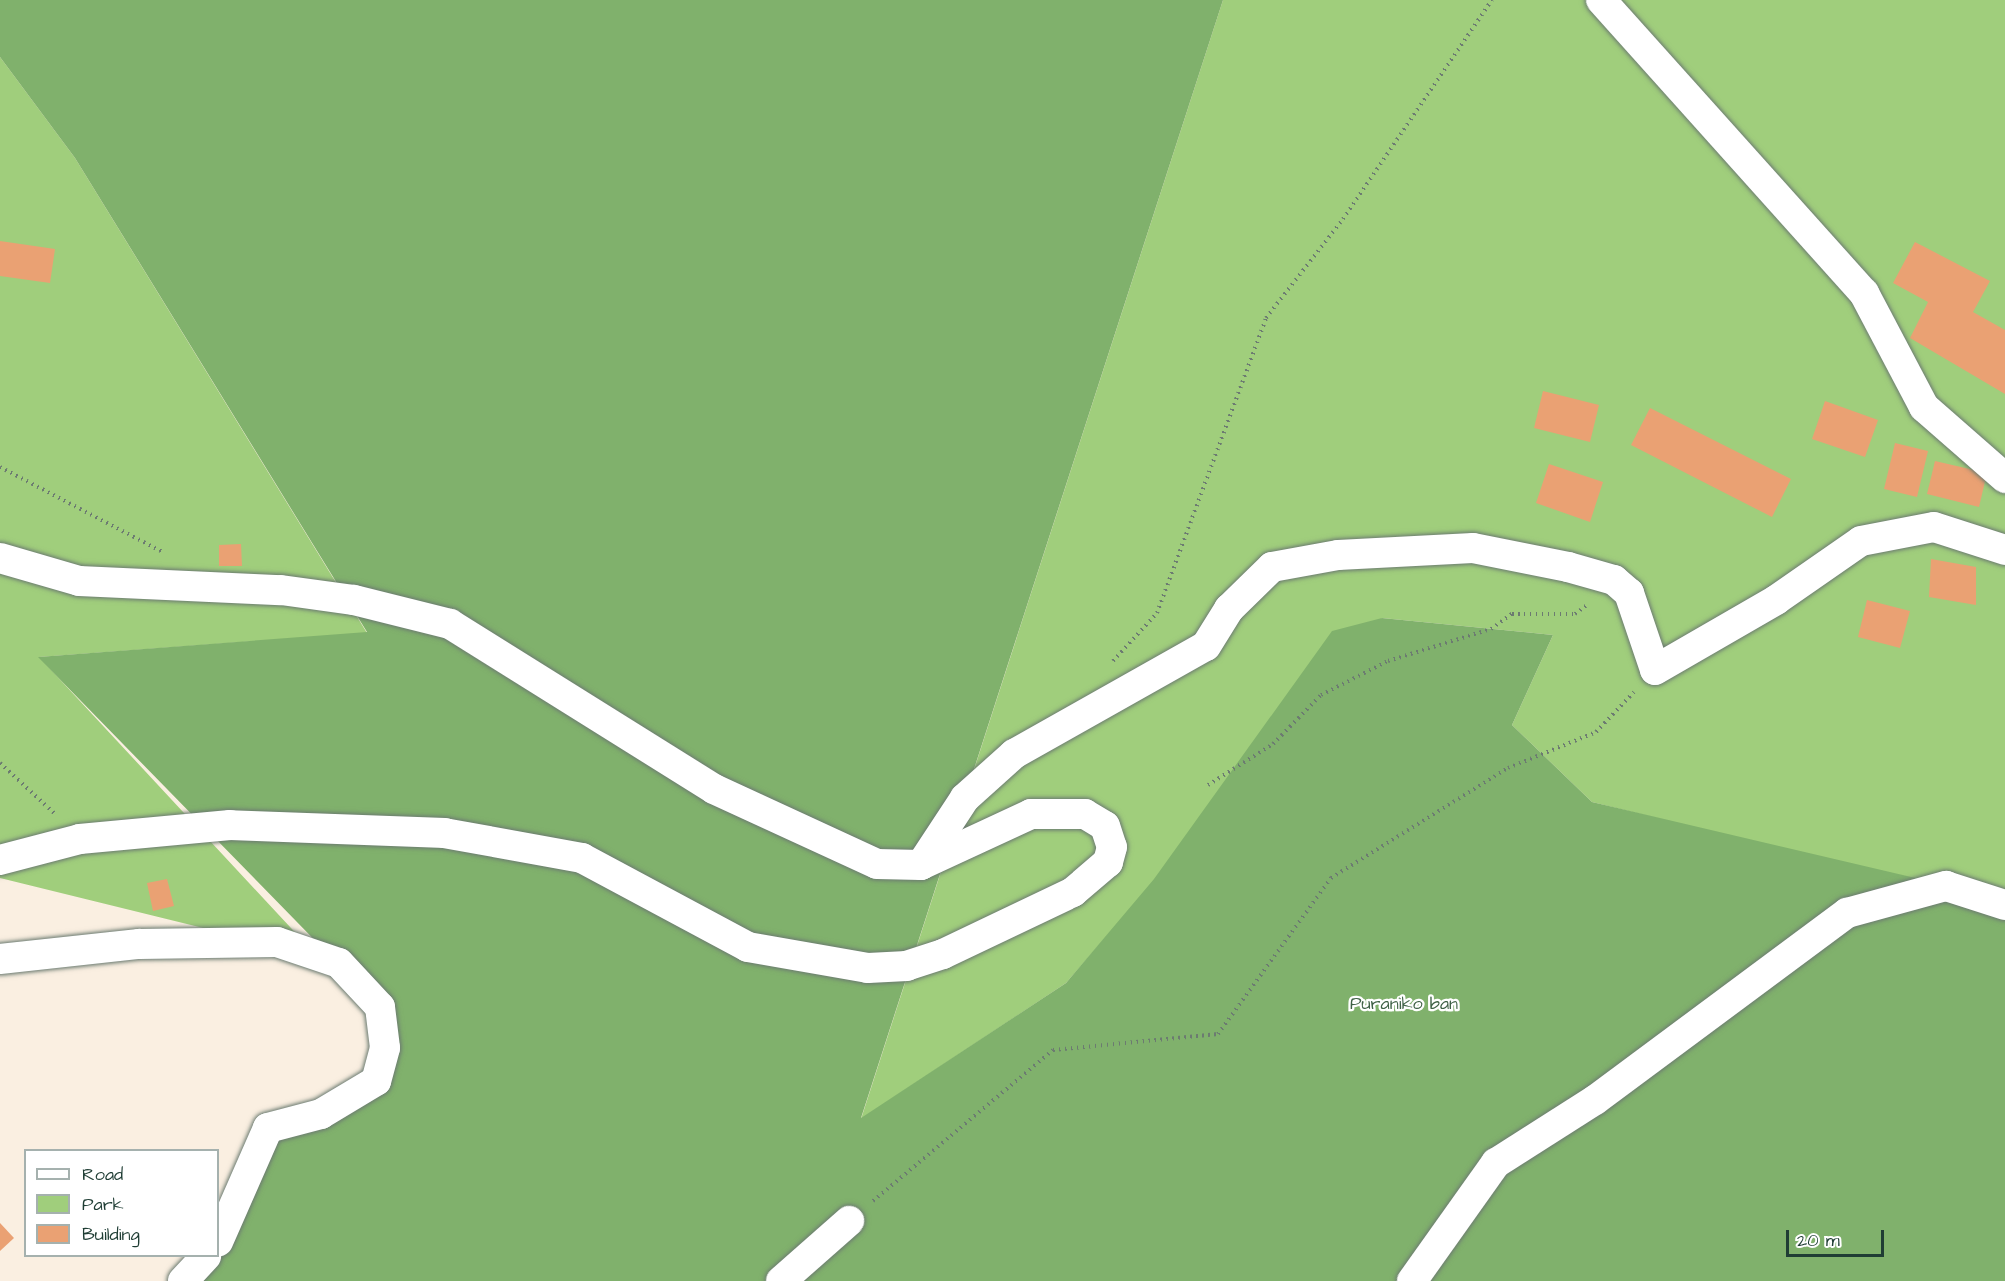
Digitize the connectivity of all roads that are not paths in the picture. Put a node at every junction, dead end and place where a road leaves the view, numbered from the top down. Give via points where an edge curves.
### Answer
1 (1601, 0) edge
2 (2005, 478) edge
3 (2005, 550) edge
4 (0, 558) edge
5 (0, 860) edge
6 (921, 865) junction
7 (2005, 905) edge
8 (0, 959) edge
9 (849, 1221) road end
10 (219, 1240) edge
11 (205, 1257) edge
12 (183, 1281) edge
13 (781, 1281) edge
14 (1412, 1281) edge

1 - 2 street via 1864,292 1924,407
3 - 6 street via 1934,527 1861,541 1776,600 1656,670 1629,593 1614,580 1473,548 1338,555 1272,567 1228,609 1206,646 1014,754 965,798
4 - 6 street via 79,580 280,590 354,600 450,624 714,789 877,864
5 - 6 street via 80,839 230,825 446,833 525,844 582,858 748,947 868,968 907,966 943,954 1073,892 1108,862 1112,847 1105,826 1085,814 1031,814
7 - 14 street via 1946,886 1847,913 1595,1100 1496,1163
8 - 10 street via 139,944 277,942 339,963 380,1006 385,1048 376,1081 321,1114 268,1128
9 - 13 street
11 - 12 street

